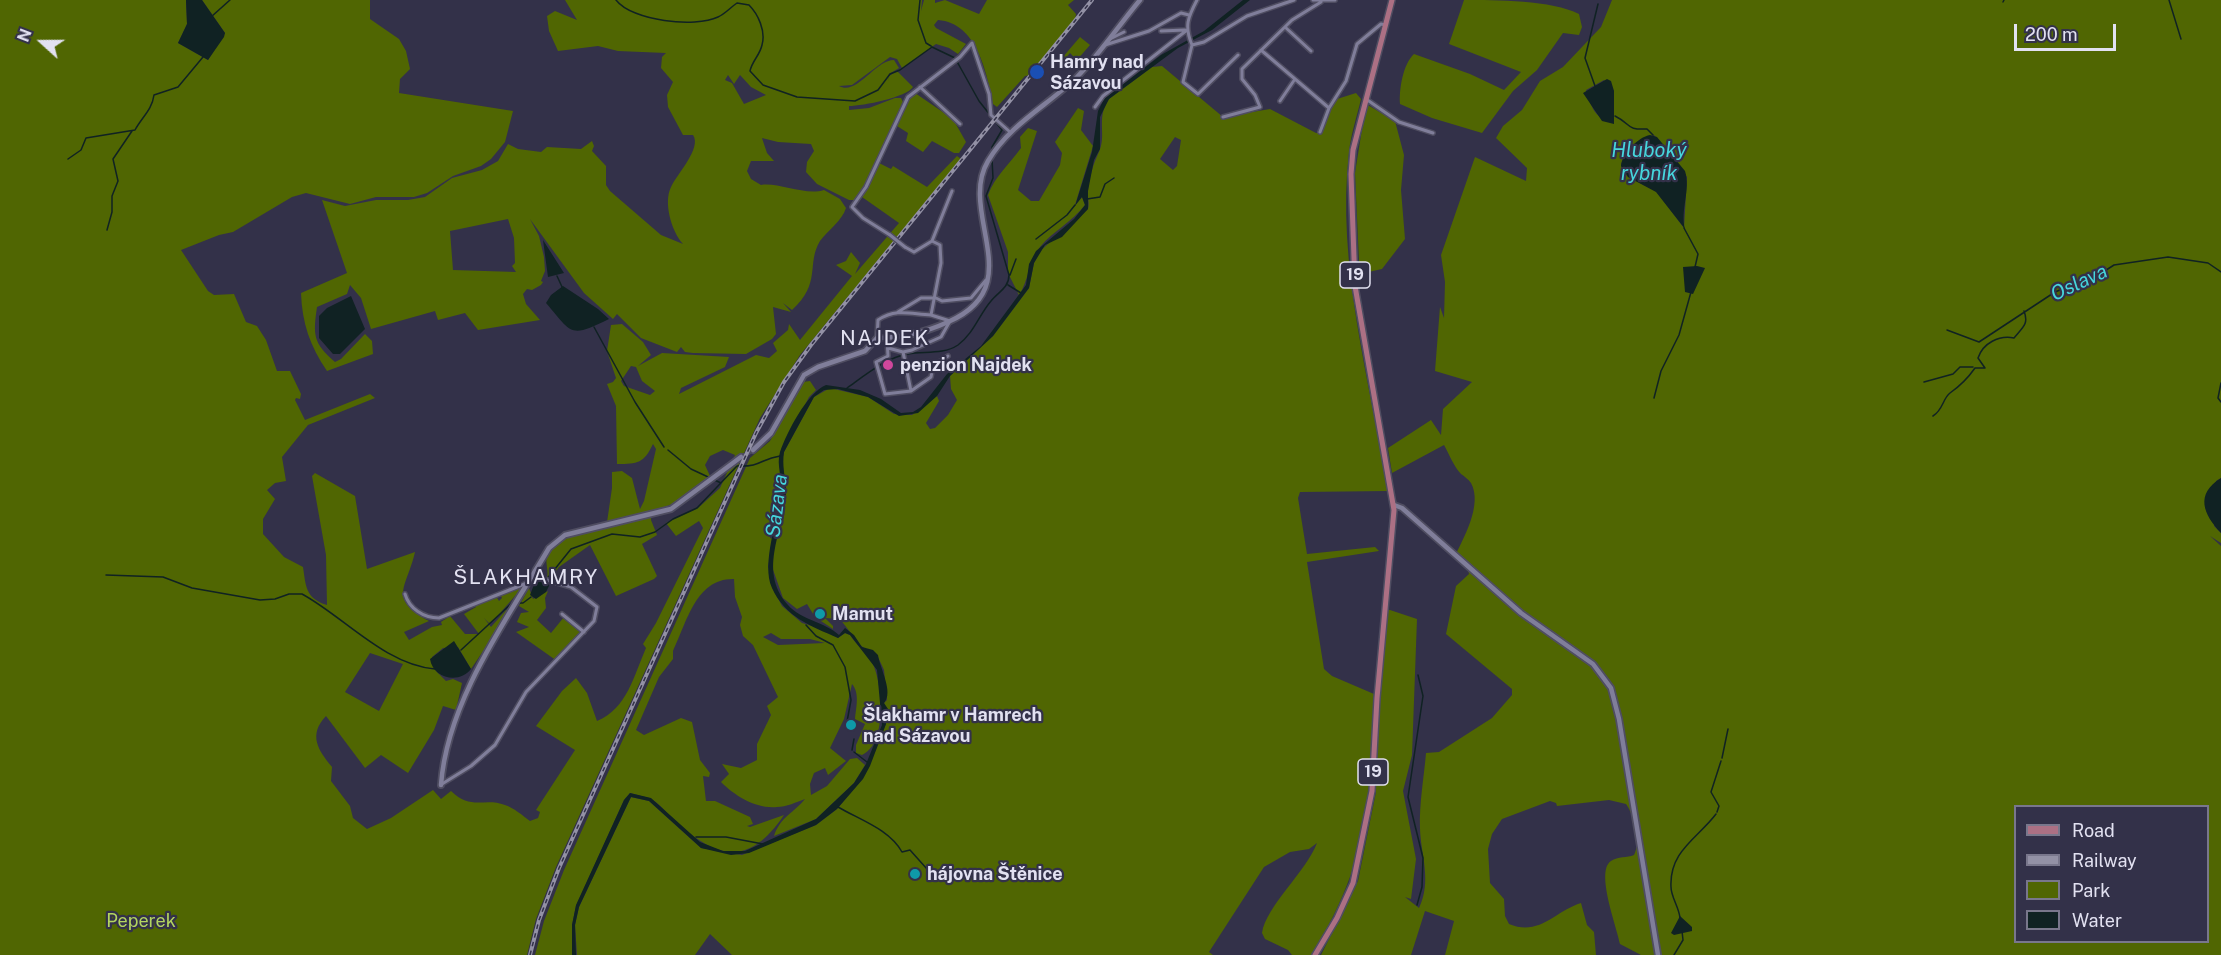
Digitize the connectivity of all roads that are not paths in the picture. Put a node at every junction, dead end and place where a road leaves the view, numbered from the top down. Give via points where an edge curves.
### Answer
1 (1140, 0) edge
2 (1197, 0) edge
3 (1294, 0) edge
4 (1313, 0) edge
5 (1335, 0) edge
6 (1392, 0) edge
7 (1322, 2) junction
8 (1189, 15) junction
9 (1386, 25) junction
10 (1285, 27) junction
11 (1187, 30) junction
12 (1161, 31) dead end
13 (1124, 32) dead end
14 (1106, 42) junction
15 (1192, 44) junction
16 (1261, 50) junction
17 (1311, 51) dead end
18 (1238, 54) dead end
19 (1294, 79) junction
20 (920, 87) junction
21 (1366, 99) junction
22 (1280, 101) dead end
23 (1095, 107) dead end
24 (1329, 108) junction
25 (1223, 117) dead end
26 (960, 124) dead end
27 (1010, 132) junction
28 (1320, 132) dead end
29 (1433, 133) dead end
30 (952, 191) dead end
31 (932, 241) junction
32 (987, 279) junction
33 (936, 298) junction
34 (898, 312) junction
35 (931, 315) junction
36 (950, 321) junction
37 (878, 338) junction
38 (887, 338) junction
39 (888, 348) junction
40 (903, 352) junction
41 (948, 356) dead end
42 (911, 391) junction
43 (753, 450) tunnel mouth
44 (741, 457) tunnel mouth
45 (1394, 505) junction
46 (533, 576) junction
47 (529, 583) junction
48 (405, 594) dead end
49 (562, 614) dead end
50 (584, 632) junction
51 (441, 785) joint
52 (1315, 955) edge
53 (1658, 955) edge

1 - 14 street
2 - 8 street
3 - 15 street via 1247,16 1204,42
4 - 7 street
5 - 7 street
6 - 9 main road, 19
7 - 10 street
8 - 11 street
8 - 14 street via 1181,13 1149,32
9 - 21 main road, 19
9 - 24 street via 1382,24 1357,44 1346,81
10 - 16 street
10 - 17 street
11 - 12 street
11 - 15 street
11 - 23 street via 1103,96
13 - 14 street
14 - 27 street via 1076,78
15 - 18 street via 1183,82 1198,94
16 - 19 street
16 - 25 street via 1241,75 1260,107
19 - 22 street
19 - 24 street
20 - 26 street
20 - 27 street via 972,43 989,93 991,115
20 - 31 street, bridge via 908,97 866,187 852,207 914,252
21 - 29 street via 1399,122
21 - 45 main road, 19 via 1351,174 1355,286
24 - 28 street
27 - 32 street via 988,159 980,179 979,197 989,255
30 - 31 street
31 - 33 street via 938,242 942,250
32 - 33 street via 971,298
32 - 36 street via 969,310
33 - 34 street via 921,298
33 - 35 street
34 - 35 street
34 - 37 street via 878,320
35 - 36 street
36 - 38 street via 914,335
36 - 40 street via 940,337
37 - 38 street
37 - 43 street via 865,351 804,375 771,433
38 - 39 street
39 - 40 street
39 - 42 street via 888,356 876,362 885,394
40 - 42 street
41 - 42 street via 933,366 931,377
44 - 46 street via 672,509 565,535 549,548
45 - 52 main road, 19 via 1372,791 1353,883
45 - 53 street via 1529,619 1585,657 1611,688
46 - 47 street
46 - 50 street via 571,587 597,607 594,621
47 - 48 street via 439,618 414,609
47 - 51 street via 468,686 444,758
49 - 50 street
50 - 51 street via 526,692 495,745

